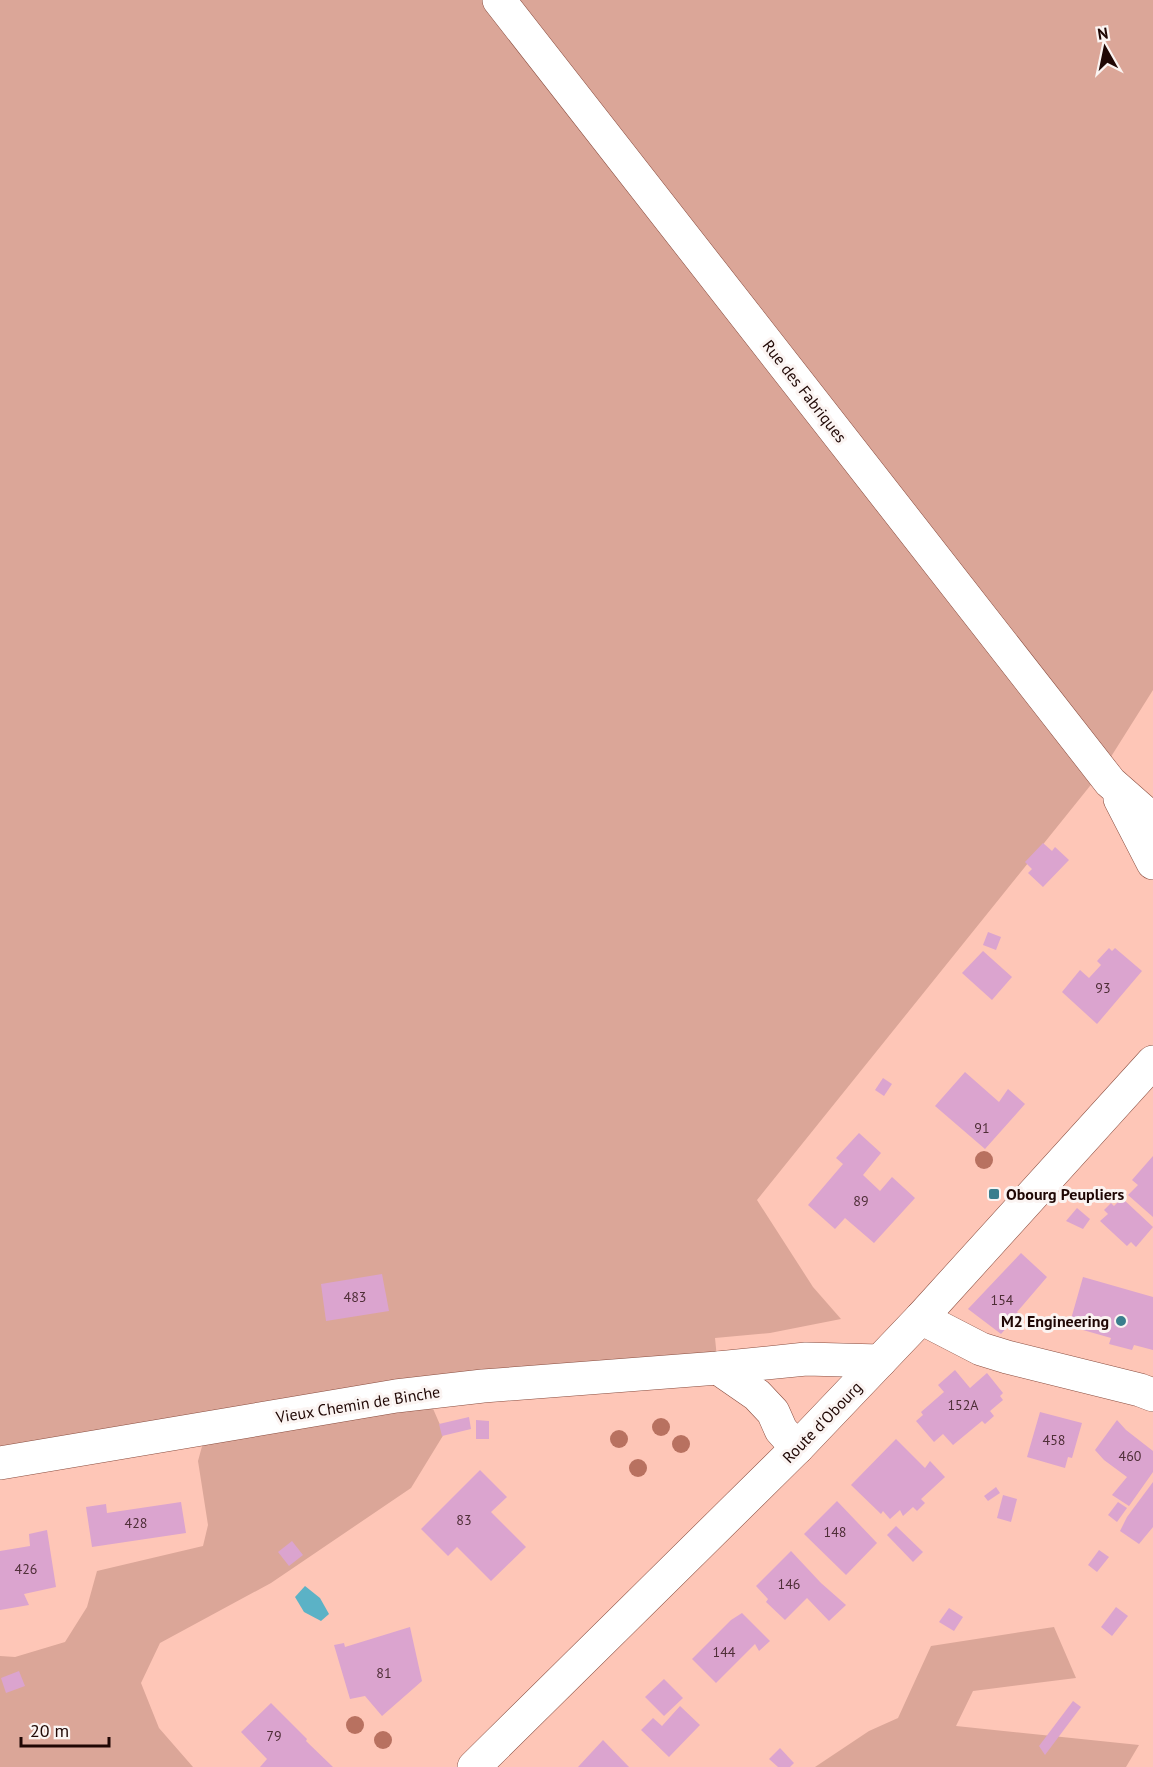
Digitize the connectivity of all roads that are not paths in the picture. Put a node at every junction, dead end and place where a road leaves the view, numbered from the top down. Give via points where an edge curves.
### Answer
1 (499, 0) edge
2 (1110, 782) junction
3 (1153, 820) edge
4 (1153, 863) edge
5 (1153, 1062) edge
6 (921, 1318) junction
7 (880, 1361) junction
8 (718, 1368) junction
9 (1153, 1395) edge
10 (797, 1448) junction
11 (0, 1463) edge
12 (474, 1767) edge

1 - 2 street, Rue des Fabriques
2 - 3 street, Rue des Fabriques
2 - 4 street, Rue des Fabriques
5 - 6 street, Route d'Obourg
6 - 7 street, Route d'Obourg
6 - 9 street via 981,1349
7 - 8 street, Vieux Chemin de Binche via 806,1359
7 - 10 street, Route d'Obourg
8 - 10 street via 757,1395
8 - 11 street, Vieux Chemin de Binche via 396,1396
10 - 12 street, Route d'Obourg

